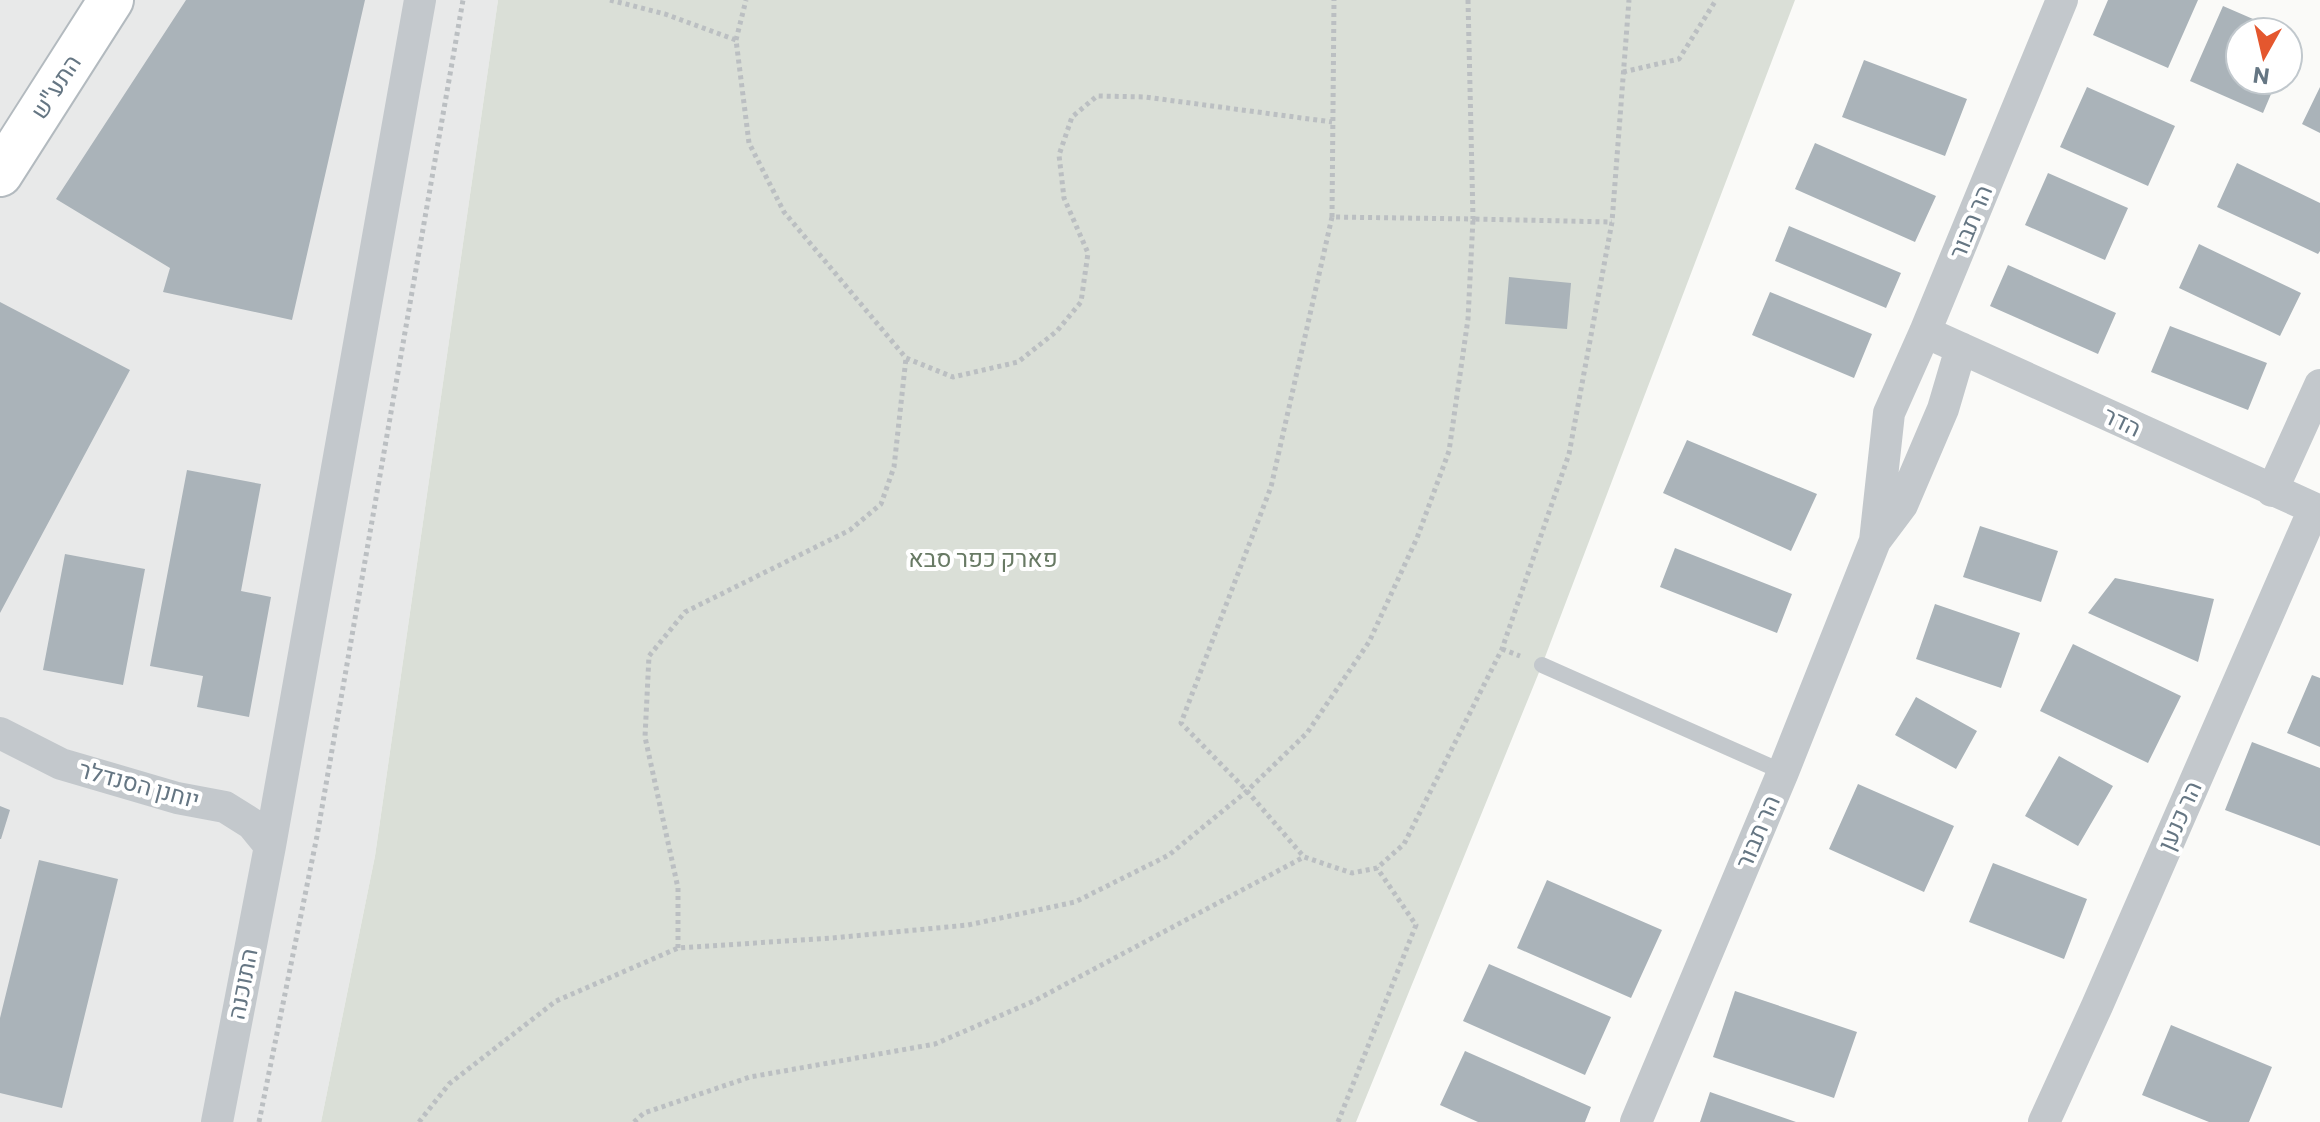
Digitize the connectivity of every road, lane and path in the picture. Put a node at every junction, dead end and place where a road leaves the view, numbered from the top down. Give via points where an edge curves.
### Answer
1 (111, 0) edge
2 (420, 0) edge
3 (463, 0) edge
4 (610, 0) edge
5 (746, 0) edge
6 (1334, 0) edge
7 (1468, 0) edge
8 (1629, 0) edge
9 (1716, 0) edge
10 (2062, 0) edge
11 (736, 40) junction
12 (1623, 72) junction
13 (1332, 122) junction
14 (0, 174) edge
15 (1332, 217) junction
16 (1473, 219) junction
17 (1612, 222) junction
18 (1925, 332) junction
19 (1961, 348) junction
20 (906, 358) junction
21 (2320, 385) edge
22 (2272, 491) junction
23 (2317, 510) edge
24 (1875, 541) junction
25 (1542, 665) dead end
26 (0, 733) edge
27 (1783, 772) junction
28 (1247, 791) junction
29 (270, 846) junction
30 (1304, 857) junction
31 (1377, 868) junction
32 (678, 948) junction
33 (217, 1122) edge
34 (259, 1122) edge
35 (419, 1122) edge
36 (634, 1122) edge
37 (1338, 1122) edge
38 (1636, 1122) edge
39 (2044, 1122) edge

1 - 14 street, התע"ש
2 - 29 street, התוכנה
3 - 34 path via 320,821
4 - 11 path
5 - 11 path
6 - 13 path
7 - 16 path
8 - 12 path
9 - 12 path via 1679,59
10 - 18 street, הר תבור
11 - 20 path via 749,143 784,212
12 - 17 path
13 - 15 path
13 - 20 path via 1145,97 1097,96 1072,117 1059,155 1064,198 1088,253 1081,302 1057,331 1018,362 953,377
15 - 16 path
15 - 28 path via 1271,487 1181,723
16 - 17 path
16 - 28 path via 1468,319 1449,451 1417,538 1369,642 1307,733
17 - 31 path via 1569,454 1502,649 1404,844
18 - 19 street, הדר
18 - 24 street, הר תבור via 1889,413
19 - 22 street, הדר
19 - 24 street, הר תבור via 1943,409 1902,505
20 - 32 path via 894,467 881,504 850,530 685,612 649,656 645,737 678,888
21 - 22 street
22 - 23 street, הדר
23 - 39 street, הר כנען
24 - 27 street, הר תבור
25 - 27 lane
26 - 29 street, יוחנן הסנדלר via 61,764 225,807 252,824
27 - 38 street, הר תבור
28 - 30 path
28 - 32 path via 1169,855 1075,902 968,925
29 - 33 street, התוכנה
30 - 31 path via 1352,873
30 - 36 path via 1034,1001 935,1044 750,1077 644,1113
31 - 37 path via 1416,925
32 - 35 path via 556,1001 449,1084

